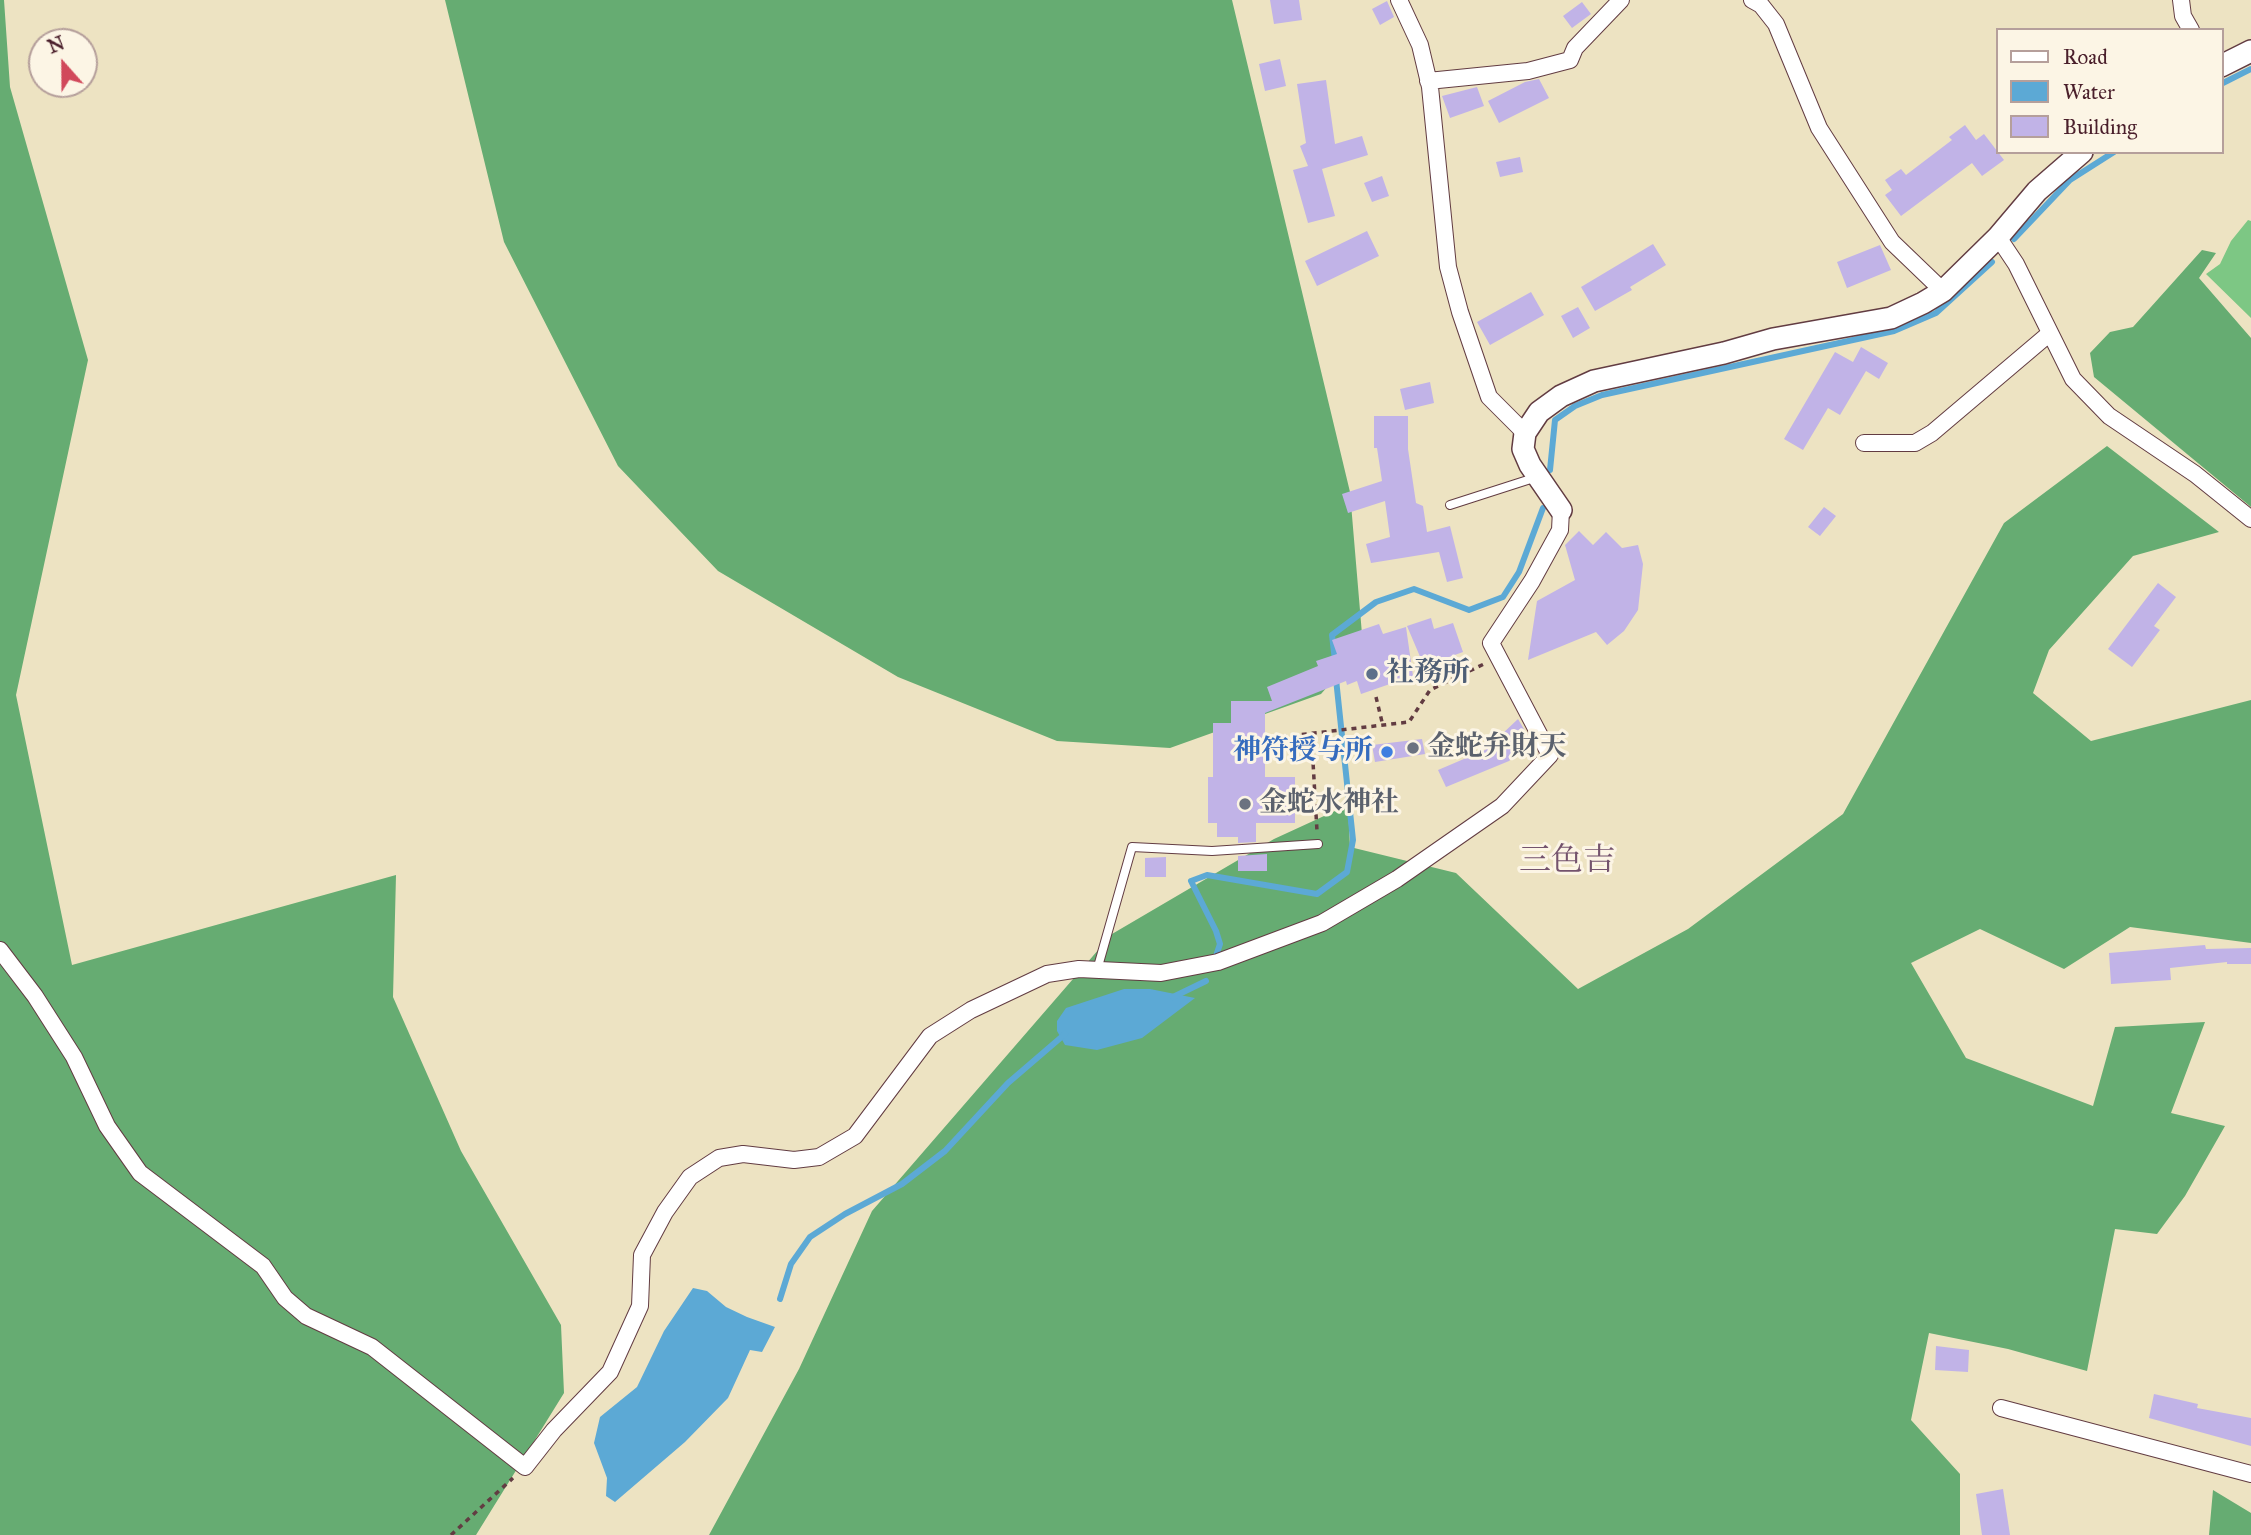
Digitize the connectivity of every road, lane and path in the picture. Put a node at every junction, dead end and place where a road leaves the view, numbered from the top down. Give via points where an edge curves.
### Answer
1 (1399, 0) edge
2 (1621, 0) edge
3 (1752, 0) edge
4 (2181, 0) edge
5 (2190, 28) edge
6 (2251, 51) edge
7 (2223, 65) edge
8 (1428, 81) junction
9 (2080, 154) edge
10 (1998, 237) junction
11 (1943, 291) junction
12 (2050, 333) junction
13 (1525, 433) junction
14 (1864, 443) dead end
15 (1538, 477) junction
16 (1450, 505) dead end
17 (1561, 510) joint
18 (2251, 519) edge
19 (1498, 657) junction
20 (1376, 697) dead end
21 (1383, 726) junction
22 (1304, 736) junction
23 (1272, 738) dead end
24 (1318, 844) joint
25 (0, 950) edge
26 (1097, 970) junction
27 (2001, 1408) dead end
28 (525, 1467) junction
29 (2251, 1474) edge
30 (451, 1535) edge

1 - 8 street via 1420,46
2 - 8 street via 1570,60 1528,71
3 - 11 street via 1776,24 1819,128 1892,242
4 - 5 street
6 - 7 street
8 - 13 street via 1448,267 1460,312 1489,397
9 - 10 street via 2037,191
10 - 11 street
10 - 12 street
11 - 13 street via 1891,318 1773,339 1594,381 1539,412
12 - 14 street via 1932,433 1915,443
12 - 18 street via 2073,379 2109,416 2195,474
13 - 15 street via 1523,449
15 - 16 lane
15 - 17 street
17 - 19 street via 1560,530 1491,643
19 - 21 path via 1430,690 1409,722
19 - 26 street via 1550,755 1502,806 1397,879 1322,923 1218,962 1161,973
20 - 21 path
21 - 22 path
22 - 23 path
22 - 24 path via 1313,762
24 - 26 lane via 1212,851 1132,847
25 - 28 street via 74,1057 107,1126 140,1173 263,1266 285,1298 306,1316 372,1347
26 - 28 street via 1047,974 971,1010 930,1036 855,1136 819,1157 794,1160 743,1154 719,1158 690,1177 642,1255 640,1306 610,1372
27 - 29 street
28 - 30 path

